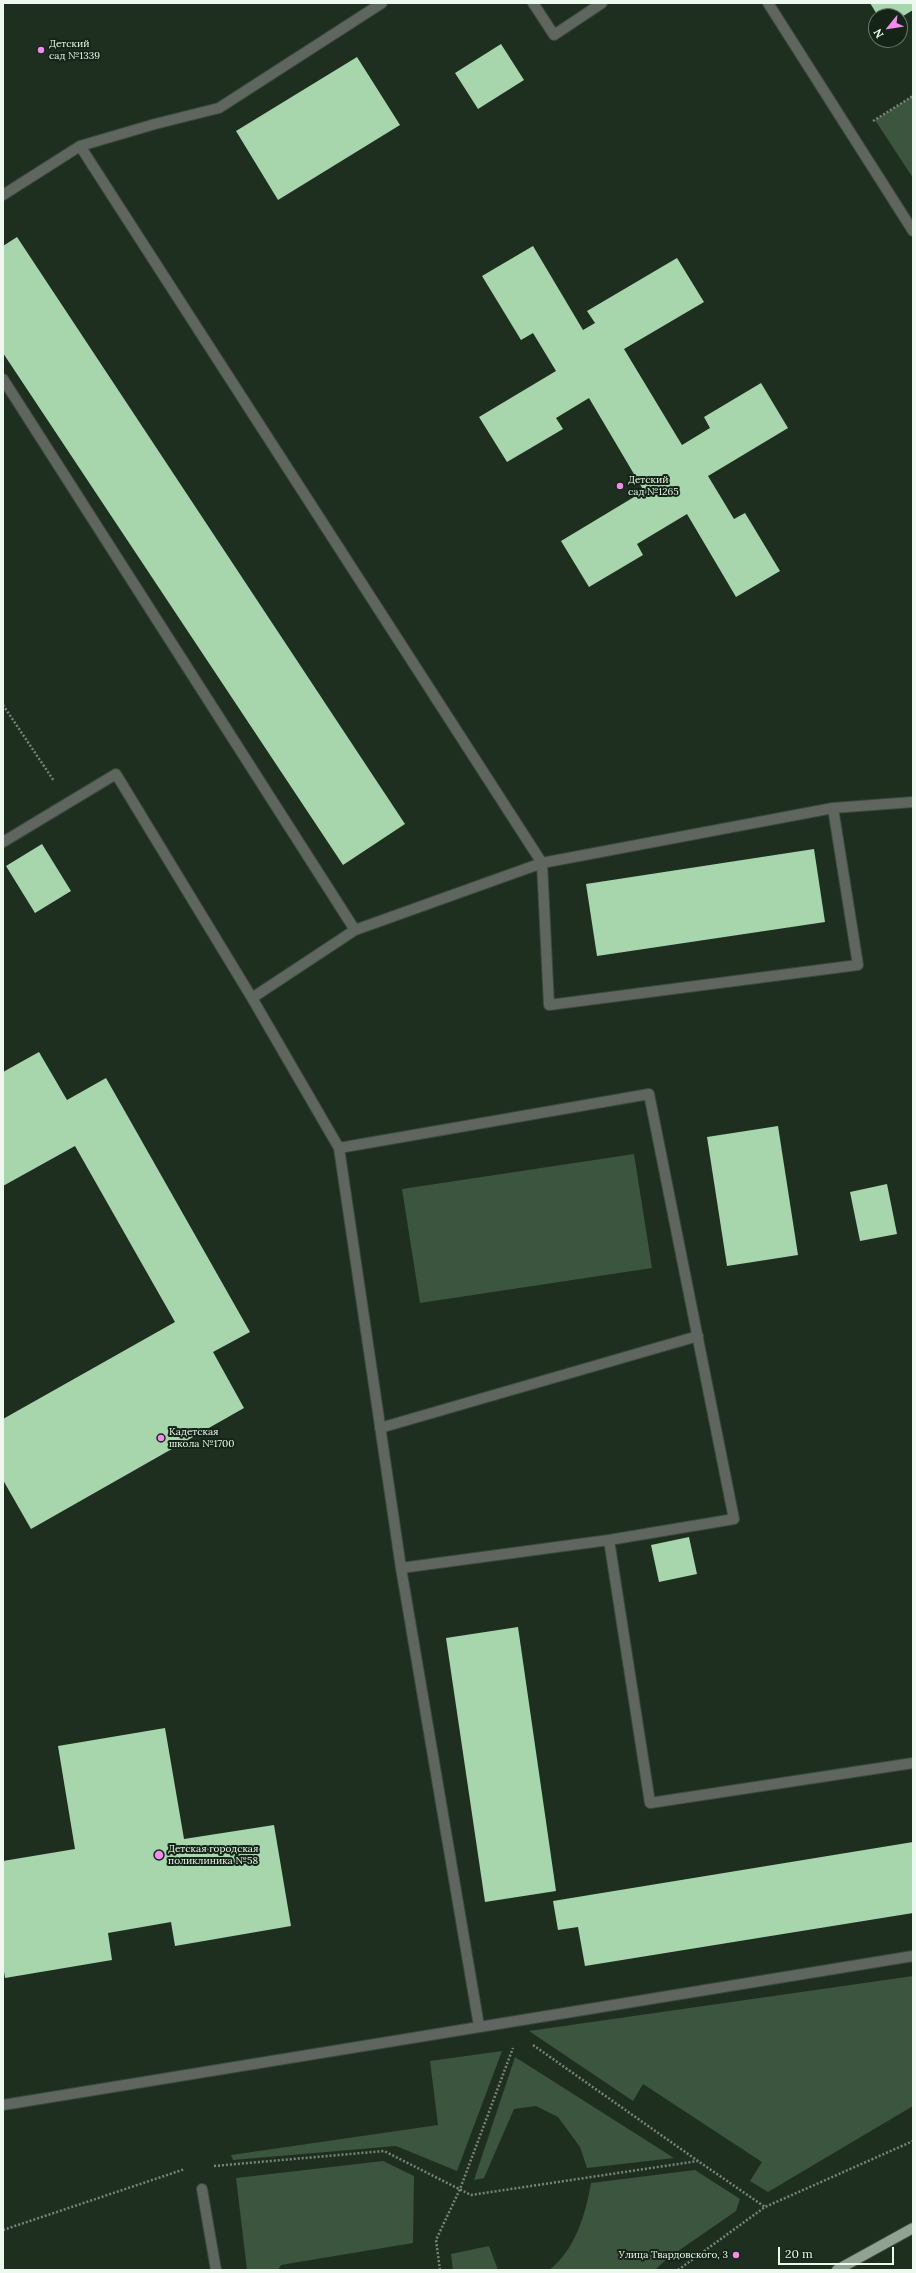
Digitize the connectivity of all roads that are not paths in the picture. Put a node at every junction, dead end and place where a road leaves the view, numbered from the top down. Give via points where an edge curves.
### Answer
1 (382, 3) edge
2 (533, 3) edge
3 (602, 3) edge
4 (768, 3) edge
5 (80, 146) junction
6 (3, 195) edge
7 (913, 231) edge
8 (3, 379) edge
9 (913, 802) edge
10 (833, 808) junction
11 (3, 842) edge
12 (542, 863) junction
13 (355, 930) junction
14 (252, 998) junction
15 (339, 1148) junction
16 (698, 1336) junction
17 (380, 1428) junction
18 (609, 1540) junction
19 (401, 1568) junction
20 (913, 1763) edge
21 (913, 1956) edge
22 (479, 2026) junction
23 (3, 2105) edge
24 (202, 2189) dead end
25 (913, 2228) edge
26 (216, 2270) edge
27 (837, 2270) edge

1 - 5 lane via 219,108
2 - 3 lane via 554,35
4 - 7 lane
5 - 6 lane
5 - 12 lane
8 - 13 lane
9 - 10 lane
10 - 12 lane
10 - 12 lane via 858,965 549,1004
11 - 14 lane via 116,774
12 - 13 lane
13 - 14 lane
14 - 15 lane
15 - 16 lane via 649,1094
15 - 17 lane
16 - 17 lane
16 - 18 lane via 734,1519
17 - 19 lane
18 - 19 lane
18 - 20 lane via 650,1803
19 - 22 lane
21 - 22 lane
22 - 23 lane
24 - 26 lane
25 - 27 main road

